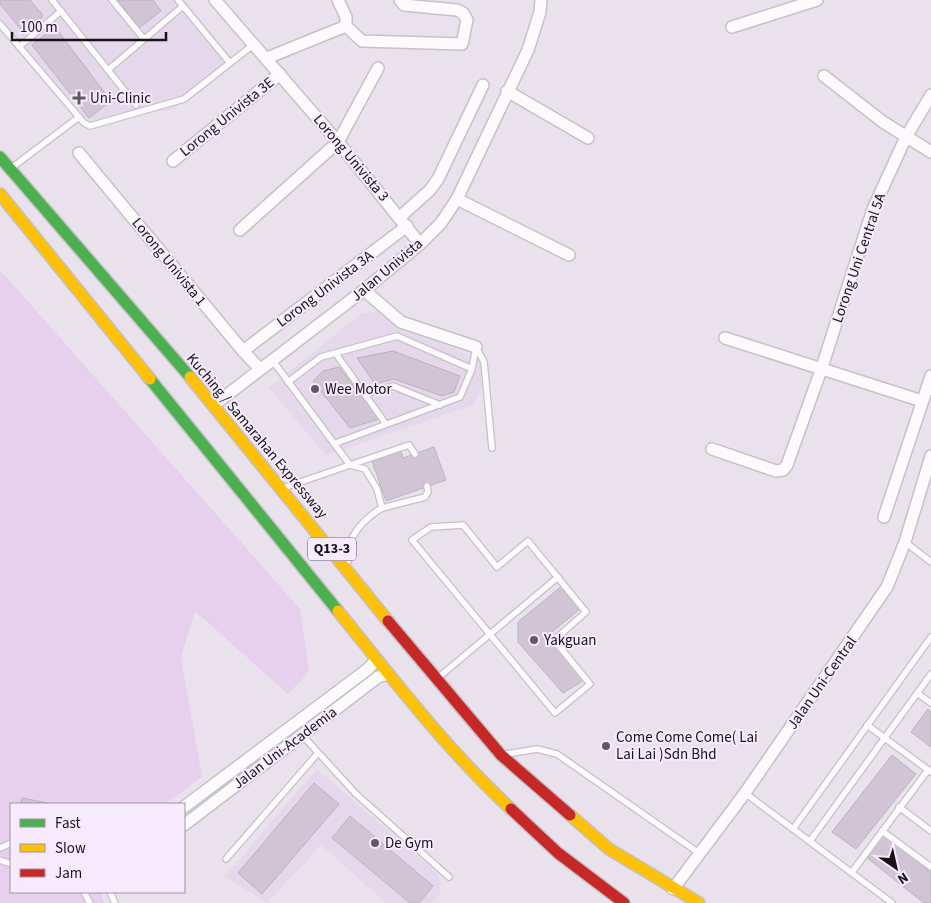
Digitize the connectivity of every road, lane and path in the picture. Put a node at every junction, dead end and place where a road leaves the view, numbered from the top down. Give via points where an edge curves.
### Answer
1 (52, 0) edge
2 (112, 0) edge
3 (178, 0) edge
4 (215, 0) edge
5 (338, 0) edge
6 (400, 0) edge
7 (541, 0) edge
8 (816, 0) edge
9 (789, 3) edge
10 (459, 5) edge
11 (183, 6) junction
12 (61, 11) junction
13 (0, 24) edge
14 (346, 26) junction
15 (732, 27) dead end
16 (144, 39) junction
17 (253, 45) junction
18 (19, 47) junction
19 (266, 58) junction
20 (230, 63) junction
21 (378, 68) dead end
22 (108, 70) junction
23 (280, 74) junction
24 (824, 76) dead end
25 (483, 85) dead end
26 (508, 91) junction
27 (931, 95) edge
28 (136, 105) dead end
29 (80, 117) junction
30 (588, 138) dead end
31 (906, 138) junction
32 (338, 142) junction
33 (931, 152) edge
34 (79, 153) dead end
35 (0, 157) edge
36 (173, 161) dead end
37 (10, 169) junction
38 (0, 194) edge
39 (456, 199) junction
40 (404, 221) junction
41 (240, 230) dead end
42 (420, 244) junction
43 (569, 255) dead end
44 (364, 290) junction
45 (725, 338) dead end
46 (476, 347) junction
47 (243, 351) junction
48 (336, 354) junction
49 (273, 361) junction
50 (472, 368) junction
51 (260, 369) junction
52 (822, 370) junction
53 (931, 376) edge
54 (288, 382) junction
55 (365, 394) junction
56 (922, 401) junction
57 (214, 405) junction
58 (440, 405) junction
59 (386, 424) junction
60 (336, 443) junction
61 (492, 448) dead end
62 (712, 449) dead end
63 (415, 454) dead end
64 (931, 456) edge
65 (350, 465) junction
66 (427, 486) dead end
67 (282, 489) junction
68 (382, 508) junction
69 (884, 517) dead end
70 (905, 542) junction
71 (931, 562) edge
72 (349, 570) junction
73 (558, 577) junction
74 (490, 633) junction
75 (931, 637) edge
76 (376, 660) junction
77 (388, 674) junction
78 (931, 674) edge
79 (436, 680) junction
80 (917, 693) junction
81 (931, 703) edge
82 (867, 725) junction
83 (302, 735) junction
84 (885, 738) junction
85 (318, 753) junction
86 (501, 755) junction
87 (929, 771) edge
88 (745, 793) junction
89 (185, 806) edge
90 (899, 807) junction
91 (185, 824) edge
92 (792, 829) junction
93 (882, 831) junction
94 (931, 831) edge
95 (810, 841) junction
96 (699, 853) junction
97 (226, 859) dead end
98 (931, 867) edge
99 (852, 872) junction
100 (449, 877) dead end
101 (673, 888) junction
102 (624, 903) edge
103 (699, 903) edge
104 (892, 903) edge

1 - 12 lane
2 - 16 lane
3 - 11 lane
4 - 17 street, Lorong Univista 3
5 - 14 street via 346,17
6 - 10 street via 404,5
7 - 26 street, Jalan Univista via 528,50
8 - 9 street
9 - 15 street
10 - 14 street via 467,20 462,44 362,40
11 - 16 lane
11 - 20 lane
12 - 18 lane
12 - 22 lane
13 - 18 lane
14 - 19 street
16 - 22 lane
17 - 19 street, Lorong Univista 3
17 - 20 lane
18 - 29 lane
19 - 23 street, Lorong Univista 3
20 - 29 lane via 179,101 90,126
21 - 32 street
22 - 28 lane
23 - 32 street, Lorong Univista 3
23 - 36 street, Lorong Univista 3E
24 - 31 street
25 - 40 street, Lorong Univista 3A via 438,179
26 - 30 street
26 - 39 street, Jalan Univista
27 - 31 street, Lorong Uni Central 5A
29 - 37 lane
31 - 33 street
31 - 52 street, Lorong Uni Central 5A via 873,209
32 - 40 street, Lorong Univista 3
32 - 41 street
34 - 47 street, Lorong Univista 1
35 - 37 highway, Kuching / Samarahan Expressway / Q13-3
37 - 57 highway, Kuching / Samarahan Expressway / Q13-3
38 - 76 highway, Q13-3
39 - 42 street, Jalan Univista via 441,222
39 - 43 street
40 - 42 street, Lorong Univista 3
40 - 47 street, Lorong Univista 3A
42 - 44 street, Jalan Univista
44 - 46 street via 401,322
44 - 49 street, Jalan Univista
45 - 52 street
46 - 50 lane
46 - 61 lane via 484,362
47 - 51 street, Lorong Univista 1
48 - 50 lane via 397,336
48 - 54 lane via 321,357
48 - 55 lane
49 - 51 street, Jalan Univista
49 - 54 lane
50 - 58 lane via 460,397
51 - 57 street, Jalan Univista
52 - 56 street
52 - 62 street, Lorong Uni Central 5A via 783,470 776,471
53 - 56 street
54 - 60 lane
55 - 58 lane via 393,386
55 - 59 lane
56 - 69 street
57 - 67 highway, Kuching / Samarahan Expressway / Q13-3
58 - 59 lane
59 - 60 lane
60 - 65 lane
63 - 65 lane via 409,445
64 - 70 street, Jalan Uni-Central
65 - 67 lane
65 - 68 lane via 365,469 377,489
66 - 68 lane via 425,497
67 - 72 highway, Kuching / Samarahan Expressway / Q13-3
68 - 72 lane via 369,516 355,533 347,553
70 - 71 lane
70 - 88 street, Jalan Uni-Central via 876,605
72 - 79 highway, Kuching / Samarahan Expressway / Q13-3
73 - 74 lane
73 - 74 lane via 586,612 554,640 590,684 555,713
73 - 74 lane via 528,541 498,567 463,525 431,527 412,540
74 - 79 lane
75 - 82 lane
76 - 77 highway, Q13-3
76 - 89 street, Jalan Uni-Academia
77 - 83 street, Jalan Uni-Academia via 378,677
77 - 102 highway, Q13-3 via 474,775 558,852
78 - 80 lane
79 - 86 highway, Kuching / Samarahan Expressway / Q13-3
80 - 81 lane
80 - 84 lane
82 - 84 lane
82 - 92 lane
83 - 85 lane
83 - 91 street, Jalan Uni-Academia
84 - 87 lane
84 - 95 lane
85 - 97 lane
85 - 100 lane via 356,794
86 - 96 lane via 531,750 557,754
86 - 101 highway, Kuching / Samarahan Expressway / Q13-3 via 609,849
87 - 90 lane
88 - 92 lane
88 - 96 street, Jalan Uni-Central
90 - 93 lane
90 - 94 lane
92 - 95 lane
93 - 98 lane
93 - 99 lane
95 - 99 lane
96 - 101 street, Jalan Uni-Central
99 - 104 lane
101 - 103 highway, Kuching / Samarahan Expressway / Q13-3

